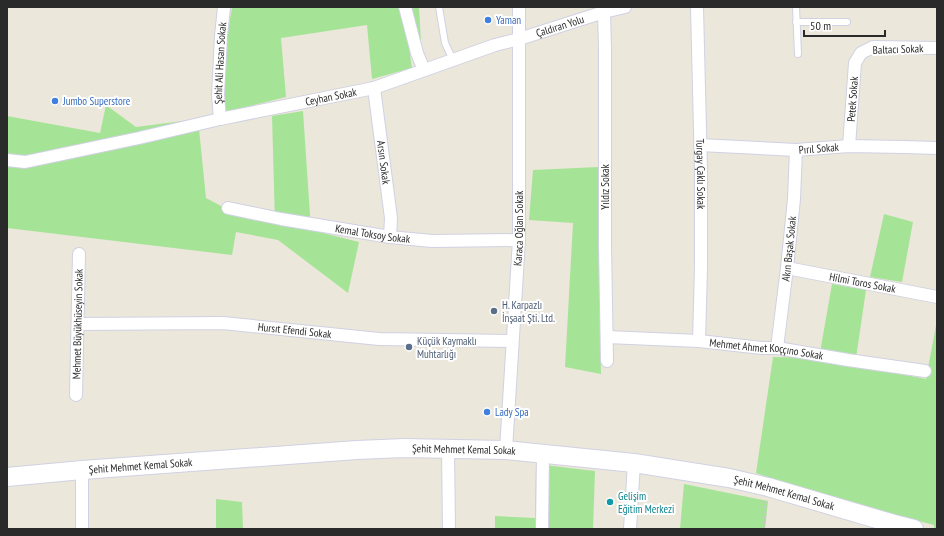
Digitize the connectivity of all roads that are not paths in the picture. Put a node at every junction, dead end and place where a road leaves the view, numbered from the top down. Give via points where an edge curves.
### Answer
1 (224, 7) edge
2 (405, 7) edge
3 (439, 7) edge
4 (519, 7) edge
5 (625, 7) edge
6 (697, 7) edge
7 (796, 7) edge
8 (604, 12) junction
9 (796, 22) junction
10 (847, 22) dead end
11 (519, 39) junction
12 (937, 48) edge
13 (861, 53) joint
14 (798, 54) dead end
15 (454, 60) junction
16 (424, 70) junction
17 (374, 88) junction
18 (220, 119) junction
19 (700, 145) junction
20 (849, 146) junction
21 (937, 148) edge
22 (796, 150) junction
23 (7, 160) edge
24 (228, 208) dead end
25 (390, 237) junction
26 (519, 240) junction
27 (79, 254) dead end
28 (787, 268) junction
29 (937, 297) edge
30 (78, 324) junction
31 (607, 337) junction
32 (699, 341) junction
33 (512, 342) junction
34 (777, 348) junction
35 (607, 361) dead end
36 (925, 370) dead end
37 (76, 395) dead end
38 (448, 449) junction
39 (506, 450) junction
40 (543, 454) junction
41 (634, 463) junction
42 (82, 470) junction
43 (7, 477) edge
44 (894, 527) edge
45 (82, 529) edge
46 (449, 529) edge
47 (542, 529) edge
48 (630, 529) edge
49 (914, 529) edge

1 - 18 street, Şehit Ali Hasan Sokak via 218,95
2 - 16 street
3 - 15 lane via 445,42
4 - 11 street, Karaca Oğlan Sokak
5 - 8 street, Çaldıran Yolu
6 - 19 street, Turgay Çaklı Sokak
7 - 9 lane
8 - 11 street, Çaldıran Yolu
8 - 31 street, Yıldız Sokak
9 - 10 lane
9 - 14 lane
11 - 15 street, Ceyhan Sokak
11 - 26 street, Karaca Oğlan Sokak
12 - 13 street, Baltacı Sokak via 873,47
13 - 20 street, Petek Sokak via 856,63
15 - 16 street, Ceyhan Sokak
16 - 17 street, Ceyhan Sokak
17 - 18 street, Ceyhan Sokak
17 - 25 street, Arsın Sokak via 391,218
18 - 23 street, Ceyhan Sokak via 24,162
19 - 22 street, Pırıl Sokak
19 - 32 street, Turgay Çaklı Sokak
20 - 21 street, Pırıl Sokak
20 - 22 street, Pırıl Sokak
22 - 28 street, Akın Başak Sokak
24 - 25 street, Kemal Toksoy Sokak
25 - 26 street, Kemal Toksoy Sokak via 432,241
26 - 33 street, Karaca Oğlan Sokak
27 - 30 street, Mehmet Büyükhüseyin Sokak
28 - 29 street, Hilmi Toros Sokak
28 - 34 street, Akın Başak Sokak
30 - 33 street, Hursıt Efendi Sokak via 223,323 379,339
30 - 37 street, Mehmet Büyükhüseyin Sokak
31 - 32 street, Mehmet Ahmet Koççıno Sokak
31 - 35 street, Yıldız Sokak
32 - 34 street, Mehmet Ahmet Koççıno Sokak
33 - 39 street, Karaca Oğlan Sokak
34 - 36 street, Mehmet Ahmet Koççıno Sokak
38 - 39 street, Şehit Mehmet Kemal Sokak
38 - 42 street, Şehit Mehmet Kemal Sokak via 357,450
38 - 46 street
39 - 40 street, Şehit Mehmet Kemal Sokak
40 - 41 street, Şehit Mehmet Kemal Sokak
40 - 47 street
41 - 44 street, Şehit Mehmet Kemal Sokak via 729,478 766,487
41 - 48 street
42 - 43 street, Şehit Mehmet Kemal Sokak
42 - 45 street
44 - 49 street, Şehit Mehmet Kemal Sokak

